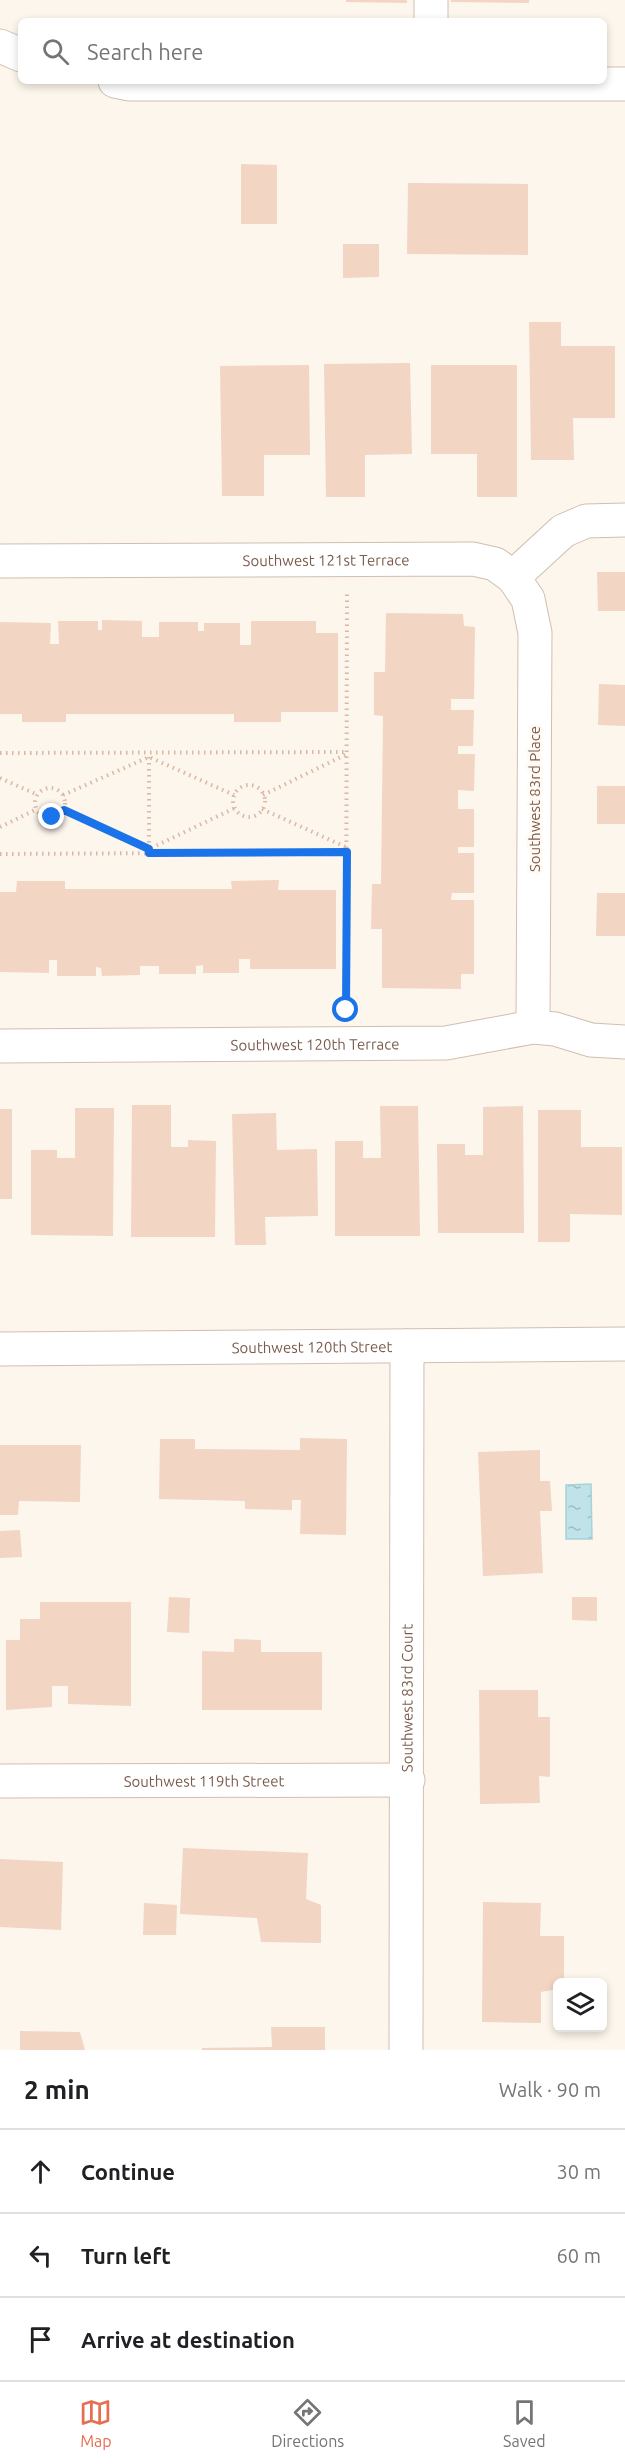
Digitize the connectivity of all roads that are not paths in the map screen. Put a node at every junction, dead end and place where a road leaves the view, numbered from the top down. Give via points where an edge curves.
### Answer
1 (431, 0) edge
2 (431, 18) edge
3 (0, 46) edge
4 (18, 54) edge
5 (607, 84) edge
6 (625, 84) edge
7 (625, 520) edge
8 (0, 561) edge
9 (513, 577) junction
10 (533, 1027) junction
11 (625, 1042) edge
12 (0, 1046) edge
13 (625, 1344) edge
14 (408, 1346) junction
15 (0, 1349) edge
16 (408, 1780) junction
17 (0, 1781) edge
18 (406, 2050) edge

1 - 2 street
3 - 4 street
5 - 6 street
7 - 9 street via 586,521 563,531
8 - 9 street, Southwest 121st Terrace via 473,559 495,564
9 - 10 street, Southwest 83rd Place via 528,599 535,633
10 - 11 street, Southwest 120th Terrace via 591,1040
10 - 12 street, Southwest 120th Terrace via 446,1043
13 - 14 street, Southwest 120th Street
14 - 15 street, Southwest 120th Street
14 - 16 street, Southwest 83rd Court
16 - 17 street, Southwest 119th Street
16 - 18 street, Southwest 83rd Court

